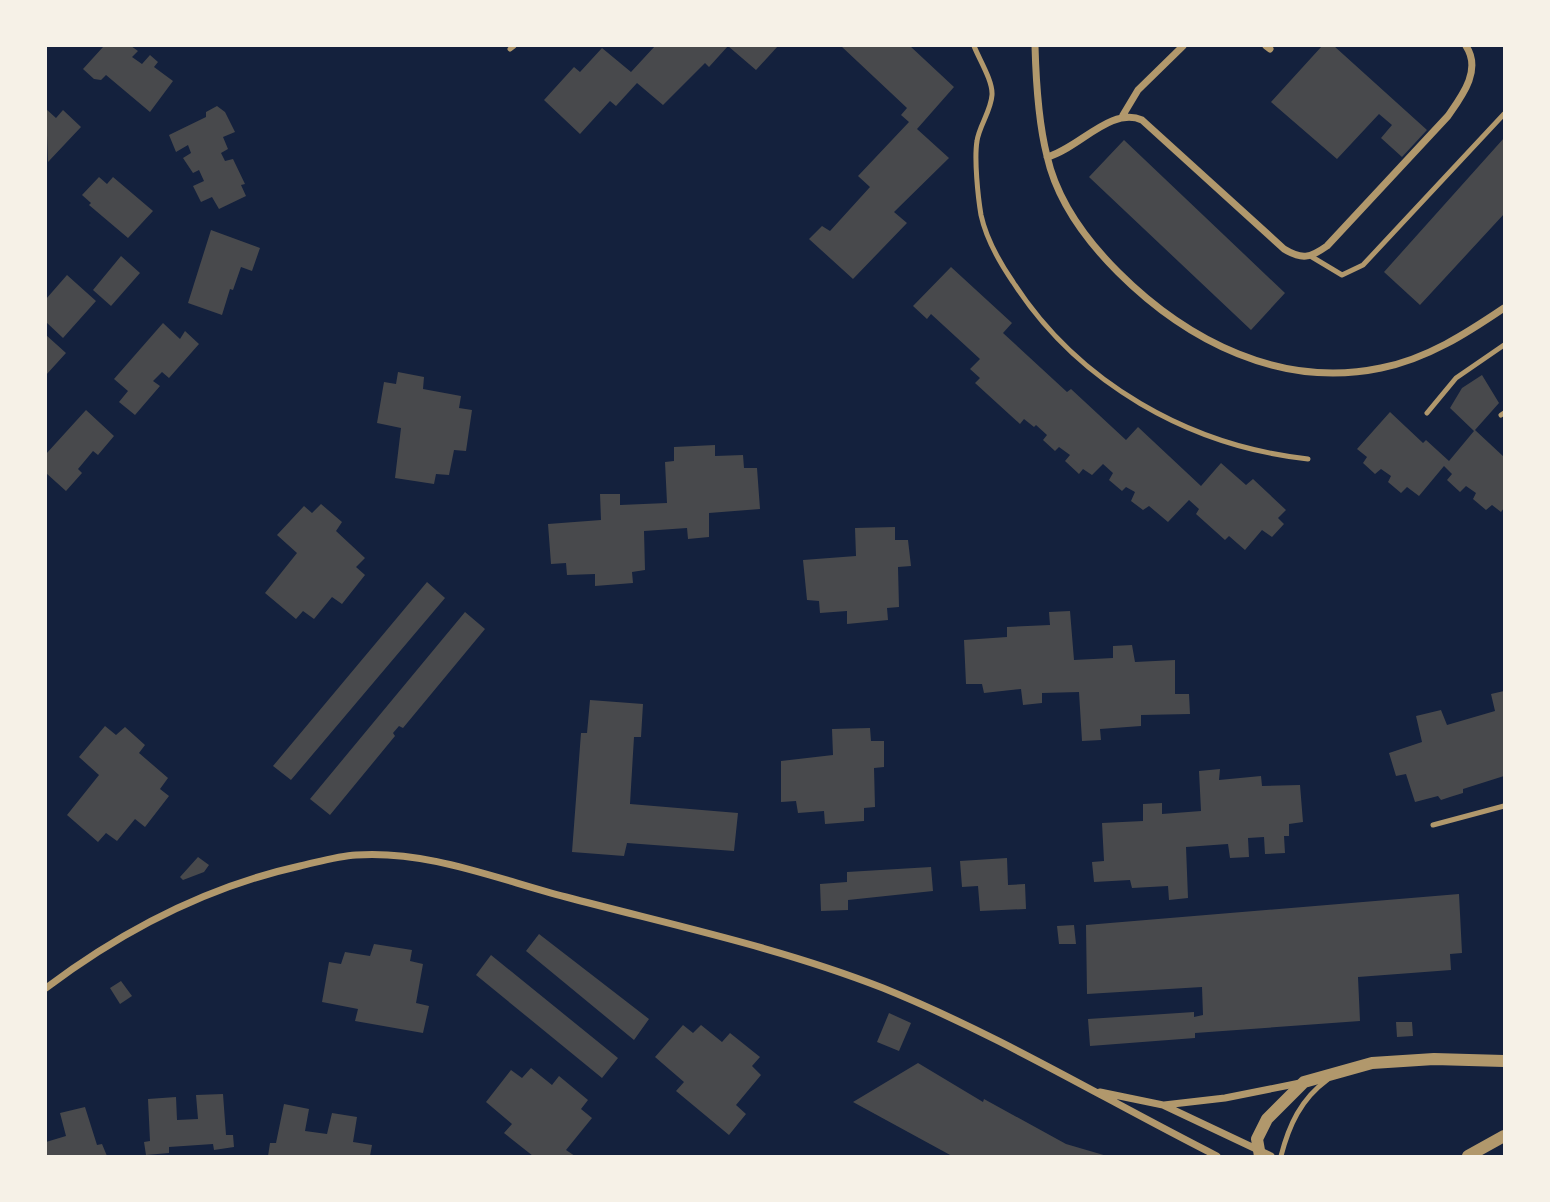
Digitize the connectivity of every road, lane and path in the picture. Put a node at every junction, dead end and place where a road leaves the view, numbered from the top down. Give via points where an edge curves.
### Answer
1 (974, 46) edge
2 (1035, 46) edge
3 (1183, 46) edge
4 (1466, 46) edge
5 (1504, 114) edge
6 (1123, 115) junction
7 (1047, 157) junction
8 (1312, 257) junction
9 (1504, 308) edge
10 (1504, 345) edge
11 (1427, 413) dead end
12 (1308, 459) dead end
13 (1504, 806) edge
14 (1433, 825) dead end
15 (46, 988) edge
16 (1504, 1061) edge
17 (1338, 1071) junction
18 (1304, 1082) junction
19 (1093, 1090) junction
20 (1163, 1105) junction
21 (1504, 1136) edge
22 (1259, 1153) edge
23 (1217, 1157) edge
24 (1271, 1157) edge
25 (1281, 1157) edge
26 (1468, 1157) edge

1 - 12 lane via 992,95 977,141 981,216 1000,262 1033,313 1096,376 1149,409 1226,444
2 - 7 street
3 - 6 street via 1138,90
4 - 8 street via 1472,54 1472,74 1448,116
5 - 8 lane via 1363,265 1342,275
6 - 7 street via 1065,152
6 - 8 street via 1142,120 1284,249 1298,257
7 - 9 street via 1060,192 1095,249 1166,316 1219,348 1311,372 1381,368 1421,356
10 - 11 lane via 1456,378
13 - 14 lane
15 - 19 street via 95,951 201,895 327,860 390,854 424,858 815,963 957,1021
16 - 17 street via 1434,1059 1371,1063
17 - 18 street
17 - 25 lane via 1303,1102
18 - 20 street
18 - 22 street via 1267,1119 1257,1139
19 - 20 street
19 - 23 street
20 - 22 street
21 - 26 street
22 - 24 street

